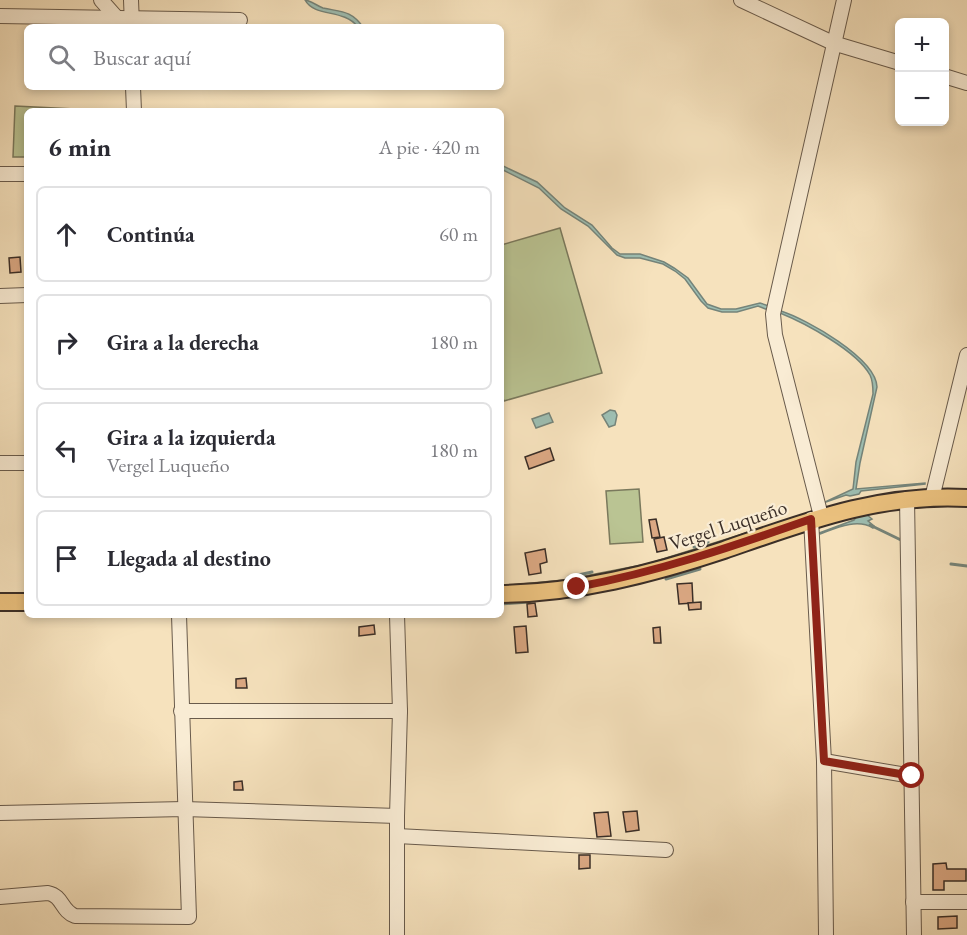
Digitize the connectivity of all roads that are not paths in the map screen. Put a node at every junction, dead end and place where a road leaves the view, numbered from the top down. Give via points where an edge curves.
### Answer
1 (101, 0) edge
2 (131, 0) edge
3 (741, 0) edge
4 (844, 0) edge
5 (0, 16) edge
6 (117, 18) junction
7 (240, 20) dead end
8 (132, 23) edge
9 (833, 43) junction
10 (895, 62) edge
11 (949, 77) edge
12 (967, 83) edge
13 (133, 90) edge
14 (134, 108) edge
15 (0, 174) edge
16 (24, 174) edge
17 (24, 295) edge
18 (0, 296) edge
19 (967, 355) edge
20 (0, 463) edge
21 (24, 463) edge
22 (932, 498) junction
23 (967, 498) edge
24 (907, 499) junction
25 (816, 518) junction
26 (504, 594) edge
27 (0, 602) edge
28 (24, 602) edge
29 (179, 618) edge
30 (397, 618) edge
31 (181, 711) junction
32 (400, 711) junction
33 (824, 761) junction
34 (912, 776) junction
35 (184, 808) junction
36 (0, 813) edge
37 (397, 816) junction
38 (397, 836) junction
39 (666, 850) dead end
40 (1, 896) edge
41 (913, 902) junction
42 (967, 902) edge
43 (397, 935) edge
44 (826, 935) edge
45 (914, 935) edge

1 - 6 street
2 - 8 street
3 - 9 street
4 - 9 street
5 - 6 street
6 - 8 street
7 - 8 street
9 - 10 street
9 - 25 street via 773,314
11 - 12 street
13 - 14 street
15 - 16 street
17 - 18 street
19 - 22 street
20 - 21 street
22 - 23 main road, Vergel Luqueño
22 - 24 main road, Vergel Luqueño
24 - 25 main road, Vergel Luqueño
24 - 34 street
25 - 26 main road, Vergel Luqueño via 639,574 577,587
25 - 33 street
27 - 28 main road
29 - 31 street
30 - 32 street
31 - 32 street
31 - 35 street
32 - 37 street
33 - 34 street
33 - 44 street
34 - 41 street
35 - 36 street
35 - 37 street
35 - 40 street via 189,917 75,916 66,912 54,894
37 - 38 street
38 - 39 street
38 - 43 street
41 - 42 street
41 - 45 street

